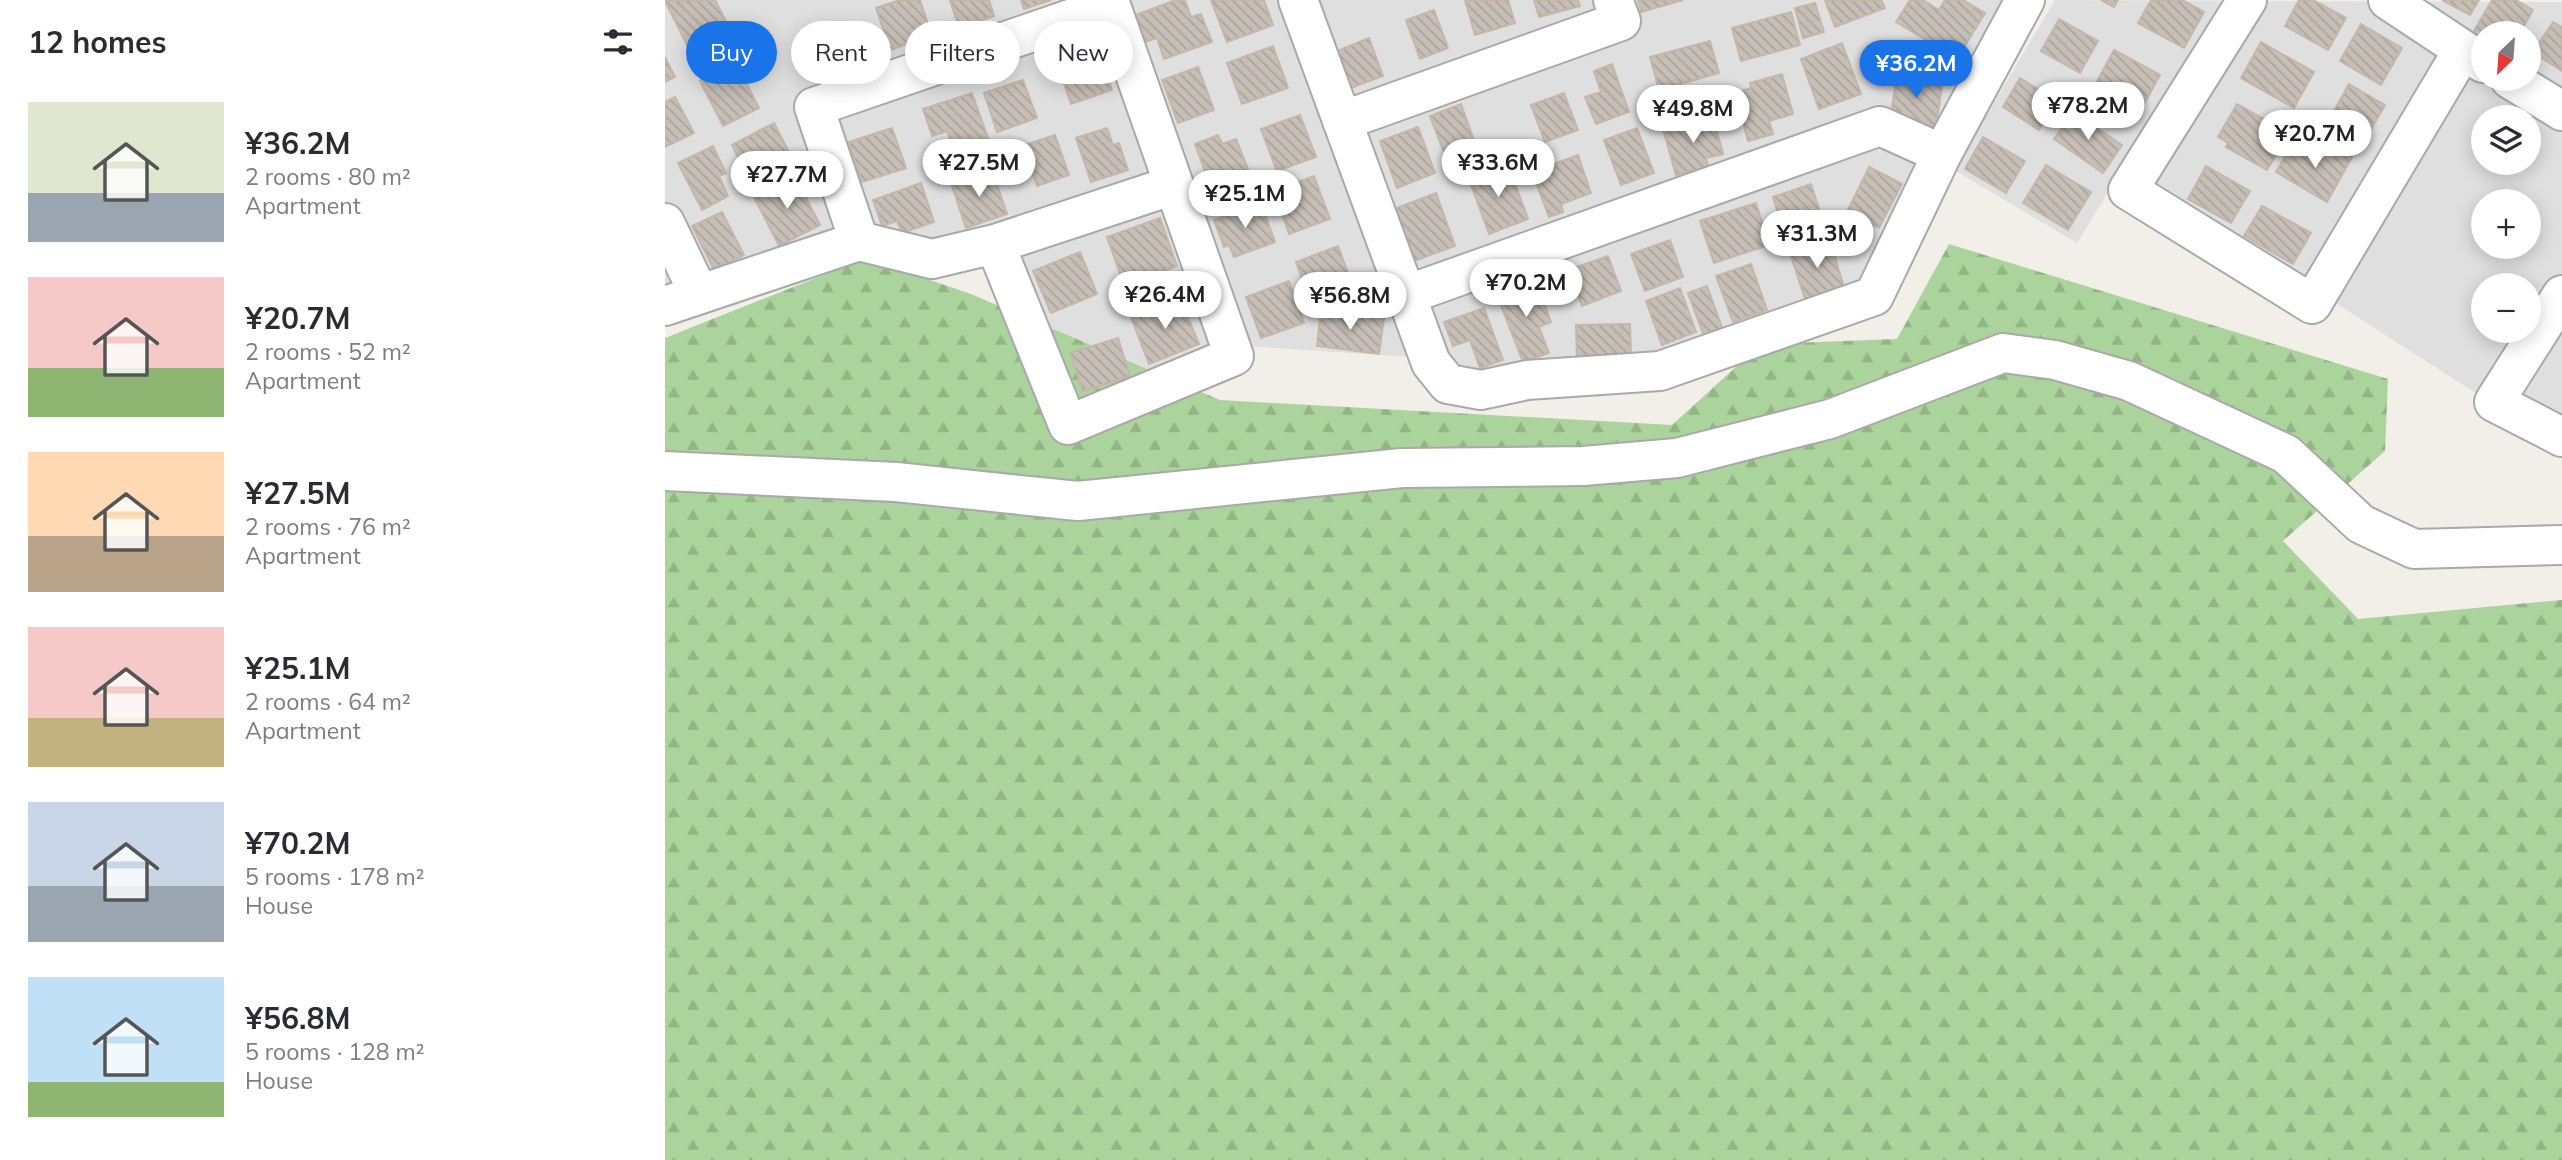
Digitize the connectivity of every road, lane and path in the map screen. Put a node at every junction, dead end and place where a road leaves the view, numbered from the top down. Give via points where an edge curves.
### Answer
1 (1299, 0) edge
2 (1613, 0) edge
3 (2025, 0) edge
4 (2247, 0) edge
5 (2388, 0) edge
6 (1110, 3) edge
7 (2471, 56) edge
8 (2471, 60) edge
9 (2530, 91) edge
10 (2562, 111) edge
11 (1342, 121) junction
12 (1942, 154) junction
13 (1174, 184) junction
14 (665, 223) edge
15 (859, 241) junction
16 (995, 244) junction
17 (1406, 295) junction
18 (2562, 295) edge
19 (682, 300) edge
20 (2562, 437) edge
21 (665, 471) edge
22 (2562, 545) edge

1 - 11 street
2 - 11 street via 1621,21
3 - 12 street
4 - 8 street via 2128,190 2312,304
5 - 7 street
6 - 13 street
6 - 15 street via 814,107
9 - 10 street
11 - 17 street
12 - 17 street via 1880,126
12 - 17 street via 1874,296 1660,371 1527,380 1481,390 1448,383 1431,363
13 - 16 street
13 - 16 street via 1234,356 1068,425
14 - 19 street
15 - 16 street via 932,259
15 - 19 street
18 - 20 street via 2494,402
21 - 22 street via 896,482 1078,501 1402,468 1583,466 1677,458 1831,419 2003,353 2055,360 2129,381 2286,454 2361,524 2414,549

